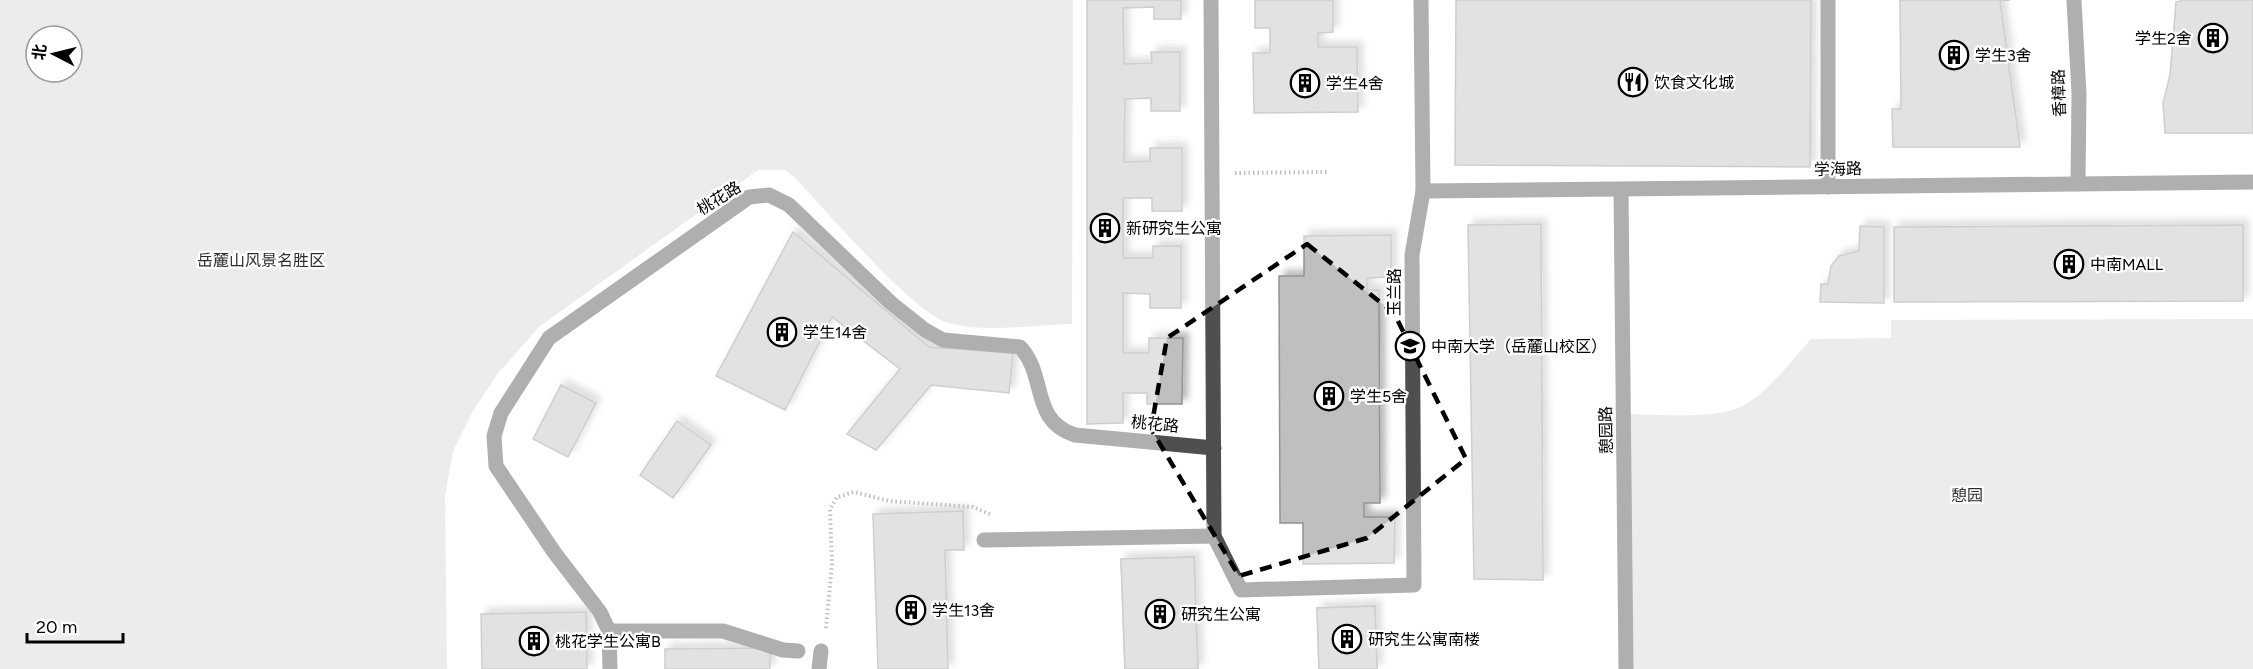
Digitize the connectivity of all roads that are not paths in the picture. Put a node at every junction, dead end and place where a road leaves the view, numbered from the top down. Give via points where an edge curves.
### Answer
1 (1211, 0) edge
2 (1421, 0) edge
3 (1828, 0) edge
4 (2074, 0) edge
5 (2253, 182) edge
6 (2078, 184) junction
7 (1828, 187) junction
8 (1621, 190) junction
9 (1423, 192) junction
10 (1214, 448) junction
11 (1214, 536) junction
12 (984, 540) dead end
13 (609, 631) junction
14 (798, 651) dead end
15 (821, 651) road end
16 (610, 669) edge
17 (819, 669) edge
18 (1626, 669) edge

1 - 10 street
2 - 9 street, 玉兰路
3 - 7 street
4 - 6 street, 香樟路
5 - 6 street, 学海路
6 - 7 street, 学海路
7 - 8 street, 学海路
8 - 9 street, 学海路
8 - 18 street, 憩园路
9 - 11 street, 玉兰路 via 1412,255 1414,585 1241,590
10 - 11 street
10 - 13 street, 桃花路 via 1075,435 1061,430 1051,421 1030,357 1020,347 943,340 891,303 789,205 769,195 749,197 549,338 501,413 494,436 496,466 600,612
11 - 12 street
13 - 14 street via 723,631
13 - 16 street, 桃花路
15 - 17 street

